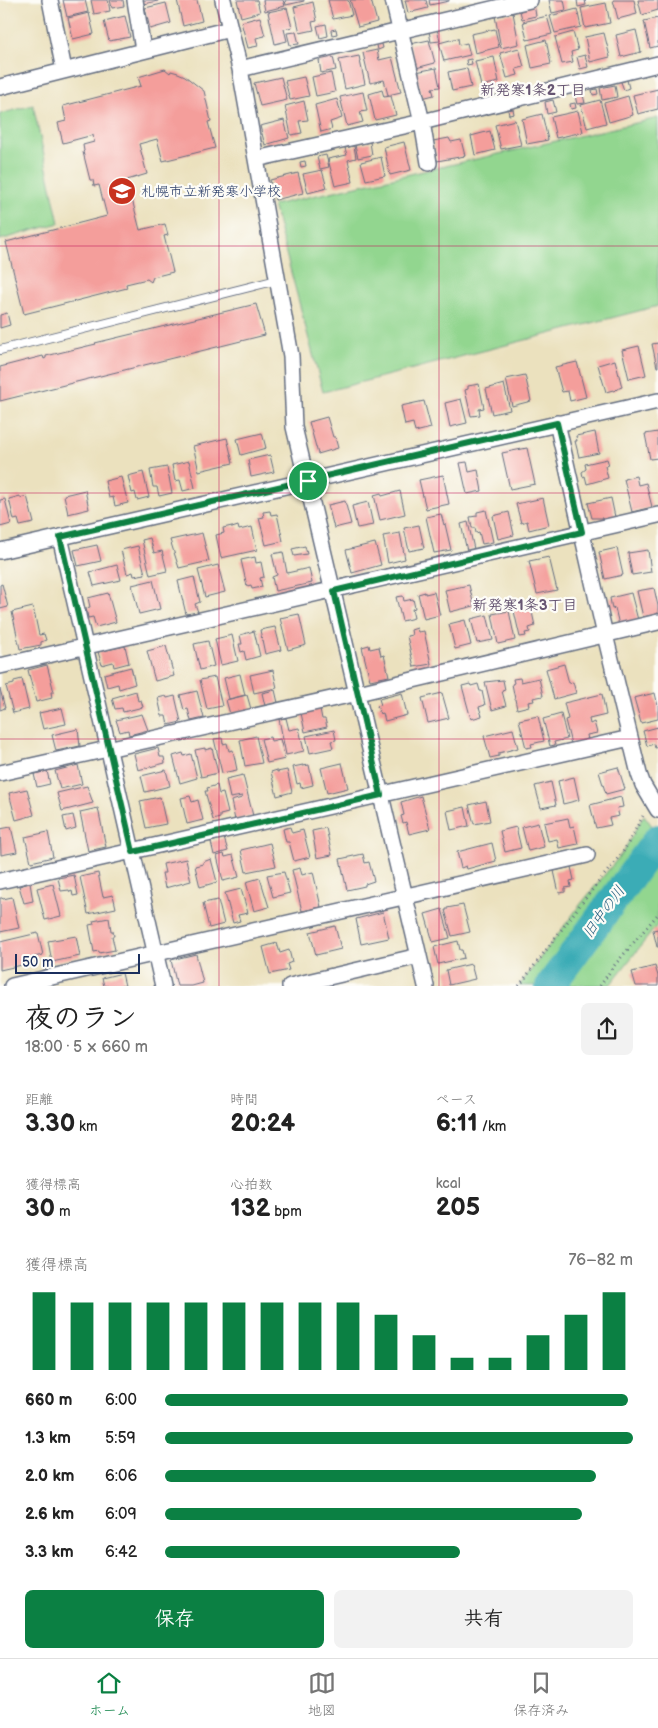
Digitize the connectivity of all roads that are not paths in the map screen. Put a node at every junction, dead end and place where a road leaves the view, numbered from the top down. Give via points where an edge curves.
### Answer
1 (50, 0) edge
2 (135, 0) edge
3 (223, 0) edge
4 (393, 0) edge
5 (530, 0) edge
6 (230, 29) junction
7 (401, 31) junction
8 (144, 50) junction
9 (658, 64) edge
10 (240, 69) junction
11 (64, 70) junction
12 (0, 87) edge
13 (422, 122) junction
14 (256, 159) junction
15 (429, 163) dead end
16 (277, 280) junction
17 (0, 350) edge
18 (658, 401) edge
19 (557, 423) junction
20 (308, 481) junction
21 (658, 516) edge
22 (582, 532) junction
23 (60, 537) junction
24 (0, 551) edge
25 (334, 591) junction
26 (658, 622) edge
27 (605, 635) junction
28 (85, 647) junction
29 (0, 666) edge
30 (358, 693) junction
31 (630, 738) junction
32 (108, 748) junction
33 (0, 773) edge
34 (381, 795) junction
35 (656, 806) edge
36 (133, 852) junction
37 (587, 855) dead end
38 (0, 881) edge
39 (406, 897) junction
40 (155, 952) junction
41 (419, 956) junction
42 (12, 986) edge
43 (163, 986) edge
44 (290, 986) edge
45 (426, 986) edge

1 - 11 street
2 - 8 street
3 - 6 street
4 - 7 street
5 - 7 street
6 - 8 street
6 - 10 street
7 - 10 street
7 - 13 street
8 - 11 street
9 - 13 street
10 - 14 street
11 - 12 street
13 - 14 street
13 - 15 street
14 - 16 street
16 - 17 lane
16 - 20 street via 291,356 294,427
18 - 19 street
19 - 20 street
19 - 22 street
20 - 23 street
20 - 25 street
21 - 22 street
22 - 25 street
22 - 27 street
23 - 24 street
23 - 28 street
25 - 28 street
25 - 30 street
26 - 27 street
27 - 30 street
27 - 31 street
28 - 29 street
28 - 32 street
30 - 32 street
30 - 34 street
31 - 34 street
31 - 35 street via 639,774
32 - 33 street
32 - 36 street
34 - 36 street
34 - 39 street
36 - 38 street
36 - 40 street
37 - 39 street
39 - 40 street
39 - 41 street
40 - 42 street
40 - 43 street
41 - 44 street
41 - 45 street

